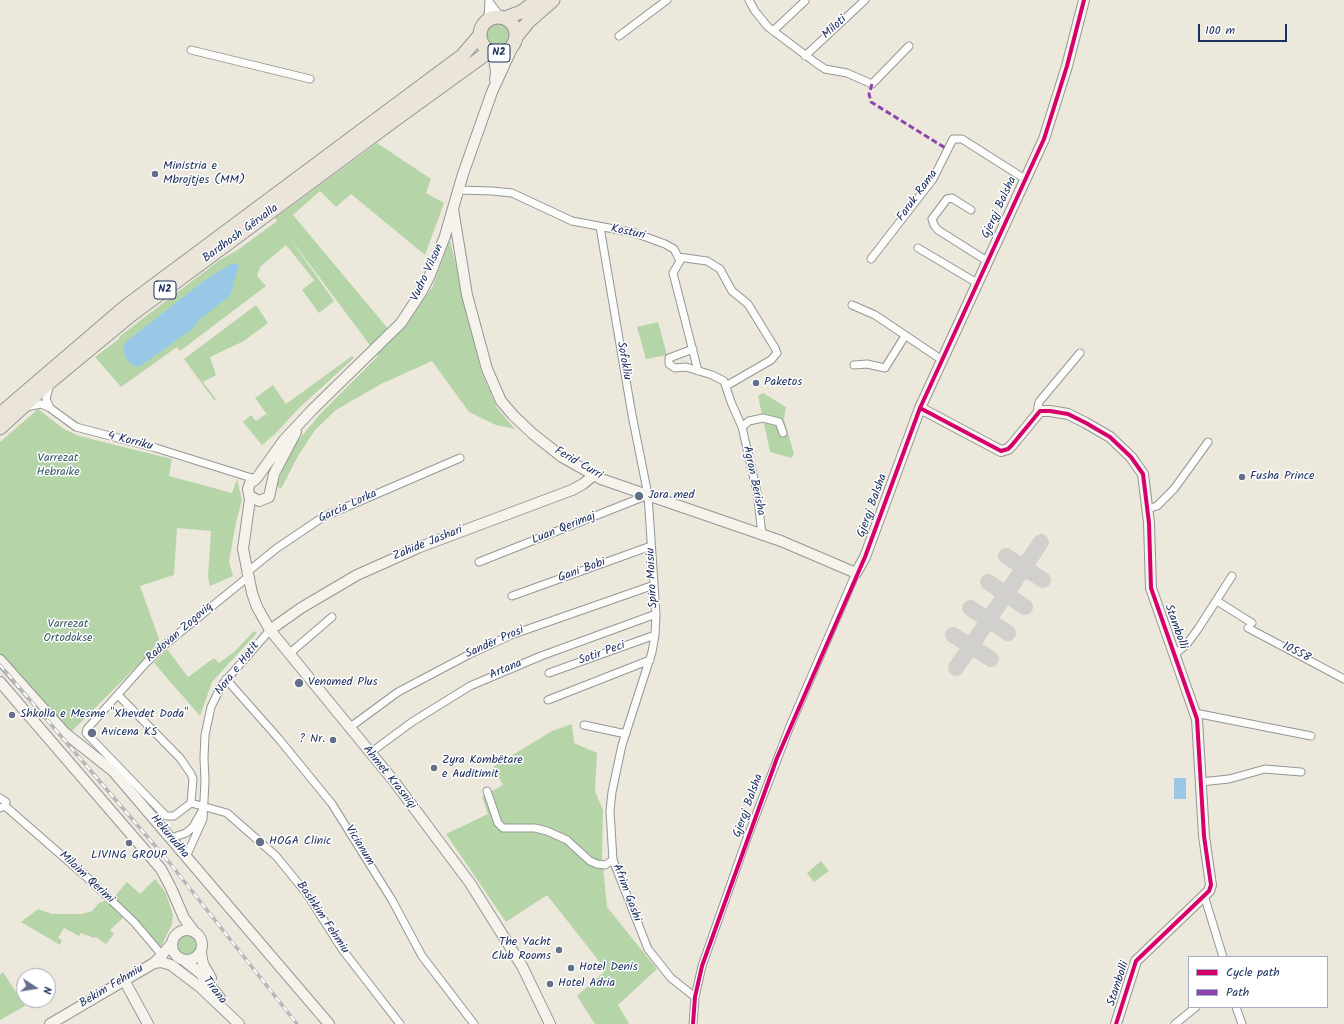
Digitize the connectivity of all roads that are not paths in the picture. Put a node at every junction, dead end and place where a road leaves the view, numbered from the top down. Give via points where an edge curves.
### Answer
1 (538, 0) edge
2 (553, 0) edge
3 (667, 0) edge
4 (749, 0) edge
5 (865, 0) edge
6 (1084, 0) edge
7 (805, 1) edge
8 (490, 2) edge
9 (503, 17) junction
10 (488, 19) junction
11 (774, 31) junction
12 (480, 35) junction
13 (619, 36) dead end
14 (514, 41) junction
15 (909, 46) dead end
16 (191, 50) dead end
17 (492, 52) junction
18 (805, 56) junction
19 (310, 79) dead end
20 (492, 92) junction
21 (1025, 179) junction
22 (458, 190) junction
23 (453, 209) junction
24 (971, 210) dead end
25 (600, 227) junction
26 (918, 248) dead end
27 (678, 257) junction
28 (871, 259) dead end
29 (987, 261) junction
30 (977, 283) junction
31 (852, 305) dead end
32 (905, 336) junction
33 (693, 349) junction
34 (1080, 353) dead end
35 (942, 360) junction
36 (854, 365) dead end
37 (698, 371) junction
38 (50, 382) junction
39 (726, 386) junction
40 (21, 408) junction
41 (50, 408) junction
42 (920, 408) junction
43 (1037, 413) junction
44 (0, 414) edge
45 (304, 418) junction
46 (742, 427) junction
47 (0, 428) edge
48 (783, 433) dead end
49 (1208, 442) dead end
50 (460, 458) dead end
51 (241, 475) junction
52 (594, 475) junction
53 (255, 479) junction
54 (271, 486) junction
55 (249, 492) junction
56 (648, 495) junction
57 (262, 501) junction
58 (1147, 510) junction
59 (245, 530) junction
60 (762, 534) junction
61 (651, 546) junction
62 (479, 562) dead end
63 (856, 573) junction
64 (247, 575) junction
65 (1232, 576) dead end
66 (654, 585) junction
67 (512, 596) dead end
68 (1216, 601) junction
69 (656, 614) junction
70 (332, 617) dead end
71 (270, 630) junction
72 (655, 635) junction
73 (290, 653) junction
74 (1174, 655) junction
75 (0, 660) edge
76 (650, 660) junction
77 (549, 673) dead end
78 (226, 679) junction
79 (1344, 679) edge
80 (0, 682) edge
81 (118, 695) junction
82 (548, 700) dead end
83 (1195, 713) junction
84 (584, 726) dead end
85 (349, 728) junction
86 (626, 734) junction
87 (1311, 736) dead end
88 (370, 753) junction
89 (1301, 772) dead end
90 (1200, 782) junction
91 (487, 792) dead end
92 (0, 798) edge
93 (191, 803) junction
94 (205, 806) junction
95 (2, 807) edge
96 (171, 838) junction
97 (186, 856) junction
98 (613, 860) junction
99 (1204, 895) junction
100 (174, 897) junction
101 (193, 930) junction
102 (178, 932) junction
103 (172, 943) junction
104 (201, 953) junction
105 (162, 955) junction
106 (1223, 956) edge
107 (182, 960) junction
108 (154, 962) junction
109 (124, 980) junction
110 (695, 997) junction
111 (1195, 1008) edge
112 (1236, 1008) edge
113 (50, 1024) edge
114 (148, 1024) edge
115 (240, 1024) edge
116 (328, 1024) edge
117 (400, 1024) edge
118 (474, 1024) edge
119 (550, 1024) edge
120 (693, 1024) edge
121 (1116, 1024) edge
122 (1175, 1024) edge
123 (1242, 1024) edge

1 - 9 highway via 521,12
2 - 14 highway, N2 via 529,21
3 - 13 street
4 - 11 street via 762,20
5 - 18 street, Miloti
6 - 21 main road, Gjergj Balsha via 1044,139
7 - 11 street
8 - 9 street
8 - 10 street
9 - 10 highway
9 - 14 highway, N2 via 514,26
10 - 12 highway, N2
11 - 18 street
12 - 17 highway, N2 via 483,44
12 - 44 highway, Bardhosh Gërvalla / N2 via 462,56 125,308
14 - 17 highway, N2 via 504,52
14 - 20 main road
15 - 18 street via 872,84 847,73 825,69
16 - 19 street
17 - 20 main road via 496,72
17 - 38 highway, Bardhosh Gërvalla / N2 via 400,116 131,315
20 - 22 main road, Vudro Vilson
21 - 28 street, Faruk Rama via 962,139 953,139 933,179
21 - 29 main road, Gjergj Balsha
22 - 23 main road, Vudro Vilson
22 - 25 street, Kosturi via 512,194 572,221
23 - 45 main road, Vudro Vilson via 432,269 412,308 389,337
23 - 52 main road, Ferid Curri via 457,243 474,324 496,393 507,409 533,434 562,457
24 - 29 street via 952,198 947,199 932,219 938,230
25 - 27 street, Kosturi via 652,238 674,249
25 - 56 street, Sofokliu
26 - 30 street
27 - 33 street via 680,261 673,273
27 - 39 street via 707,261 720,269 732,291 748,304 777,353 771,360
29 - 30 main road, Gjergj Balsha
30 - 35 main road, Gjergj Balsha
31 - 32 street via 875,315
32 - 35 street
32 - 36 street via 885,368 867,364
33 - 37 street
33 - 37 street via 668,360 675,368 682,366
34 - 43 street via 1039,402
35 - 42 main road, Gjergj Balsha
37 - 39 street via 720,378
38 - 40 highway, Bardhosh Gërvalla / N2
38 - 41 street via 46,399
39 - 46 street, Agron Berisha
40 - 41 street via 38,404
40 - 47 highway, Bardhosh Gërvalla / N2
41 - 51 street, 4 Korriku via 70,425 83,430 156,448
42 - 43 main road via 1001,451 1012,445
42 - 63 main road, Gjergj Balsha
43 - 58 main road, Stambolli via 1043,410 1068,414 1099,430 1122,448 1143,474
45 - 53 main road, Vudro Vilson via 273,452
45 - 54 main road, Vudro Vilson via 278,465
46 - 48 street via 749,421 763,418 780,422
46 - 60 street, Agron Berisha via 758,500
49 - 58 street via 1174,489 1157,506
50 - 64 street, Garcia Lorka via 323,517 277,548
51 - 53 street, 4 Korriku
51 - 55 street
52 - 56 main road, Ferid Curri
52 - 71 main road, Zahide Jashari via 572,490 420,547 357,575 301,608
53 - 54 main road via 267,480
53 - 55 main road, Ahmet Krasniqi via 250,483
54 - 57 main road via 269,497
55 - 57 main road via 255,500
55 - 59 main road, Ahmet Krasniqi
56 - 60 main road, Ferid Curri
56 - 61 street, Spiro Moisiu
56 - 62 street, Luan Qerimaj
57 - 59 main road, Ahmet Krasniqi
58 - 74 main road, Stambolli via 1151,588
59 - 64 main road, Ahmet Krasniqi via 243,549
60 - 63 main road, Ferid Curri
61 - 66 street, Spiro Moisiu
61 - 67 street, Gani Bobi
63 - 110 street, Gjergj Balsha via 770,777 706,954
64 - 71 main road, Ahmet Krasniqi via 257,607
64 - 81 street, Radovan Zogoviq via 178,633 145,664
65 - 68 street
66 - 69 street, Spiro Moisiu
66 - 85 street, Sandër Prosi via 510,635 398,692
68 - 74 street via 1193,637
68 - 79 street, 10558 via 1250,626
69 - 72 street, Spiro Moisiu
69 - 88 street, Artana via 476,683 451,696
70 - 73 street
71 - 73 main road, Ahmet Krasniqi
71 - 78 street, Nora e Hotit
72 - 76 street, Spiro Moisiu
72 - 77 street, Sotir Peci
73 - 85 main road, Ahmet Krasniqi
74 - 83 main road, Stambolli
75 - 96 main road, Hekurudha via 65,733 112,771
76 - 82 street
76 - 86 street, Spiro Moisiu
78 - 94 street, Nora e Hotit via 211,707 205,735
78 - 118 street, Vicianum via 284,744 335,809 392,900 425,961
80 - 100 main road via 161,869
81 - 93 street via 180,758 193,779
81 - 93 street, Radovan Zogoviq via 89,725 86,733 166,816 174,816
83 - 87 street
83 - 90 main road, Stambolli
84 - 86 street
85 - 88 main road, Ahmet Krasniqi
86 - 98 street, Spiro Moisiu via 610,801
88 - 119 main road, Ahmet Krasniqi via 470,883 522,966
89 - 90 street via 1265,769 1229,779
90 - 99 main road, Stambolli via 1211,885
91 - 98 street, Afrim Gashi via 498,823 503,828 535,828 547,831 567,840 596,864 605,865
92 - 95 street, Milaim Qerimi via 5,800
93 - 94 street, Bashkim Fehmiu
94 - 96 street, Nora e Hotit via 193,827 180,836
94 - 97 street, Nora e Hotit via 200,828
94 - 117 street, Bashkim Fehmiu via 227,813 276,856 307,894 342,949
95 - 105 street, Milaim Qerimi via 91,881 134,922
96 - 97 main road, Hekurudha
97 - 116 main road, Hekurudha
98 - 110 street, Afrim Gashi via 648,949 671,978
99 - 106 street
99 - 121 main road, Stambolli via 1136,961
100 - 101 main road
100 - 102 main road
101 - 102 main road
101 - 104 main road via 203,942
102 - 103 main road
103 - 105 main road, Bekim Fehmiu
103 - 107 main road via 173,952
104 - 107 main road via 194,959
104 - 115 main road, Tirana via 205,970
105 - 108 main road, Bekim Fehmiu
107 - 108 main road, Bekim Fehmiu
107 - 115 main road, Tirana via 200,973
108 - 109 main road, Bekim Fehmiu
108 - 115 main road via 171,964
109 - 113 main road, Bekim Fehmiu
109 - 114 main road
110 - 120 street, Gjergj Balsha
111 - 122 street
112 - 123 street

